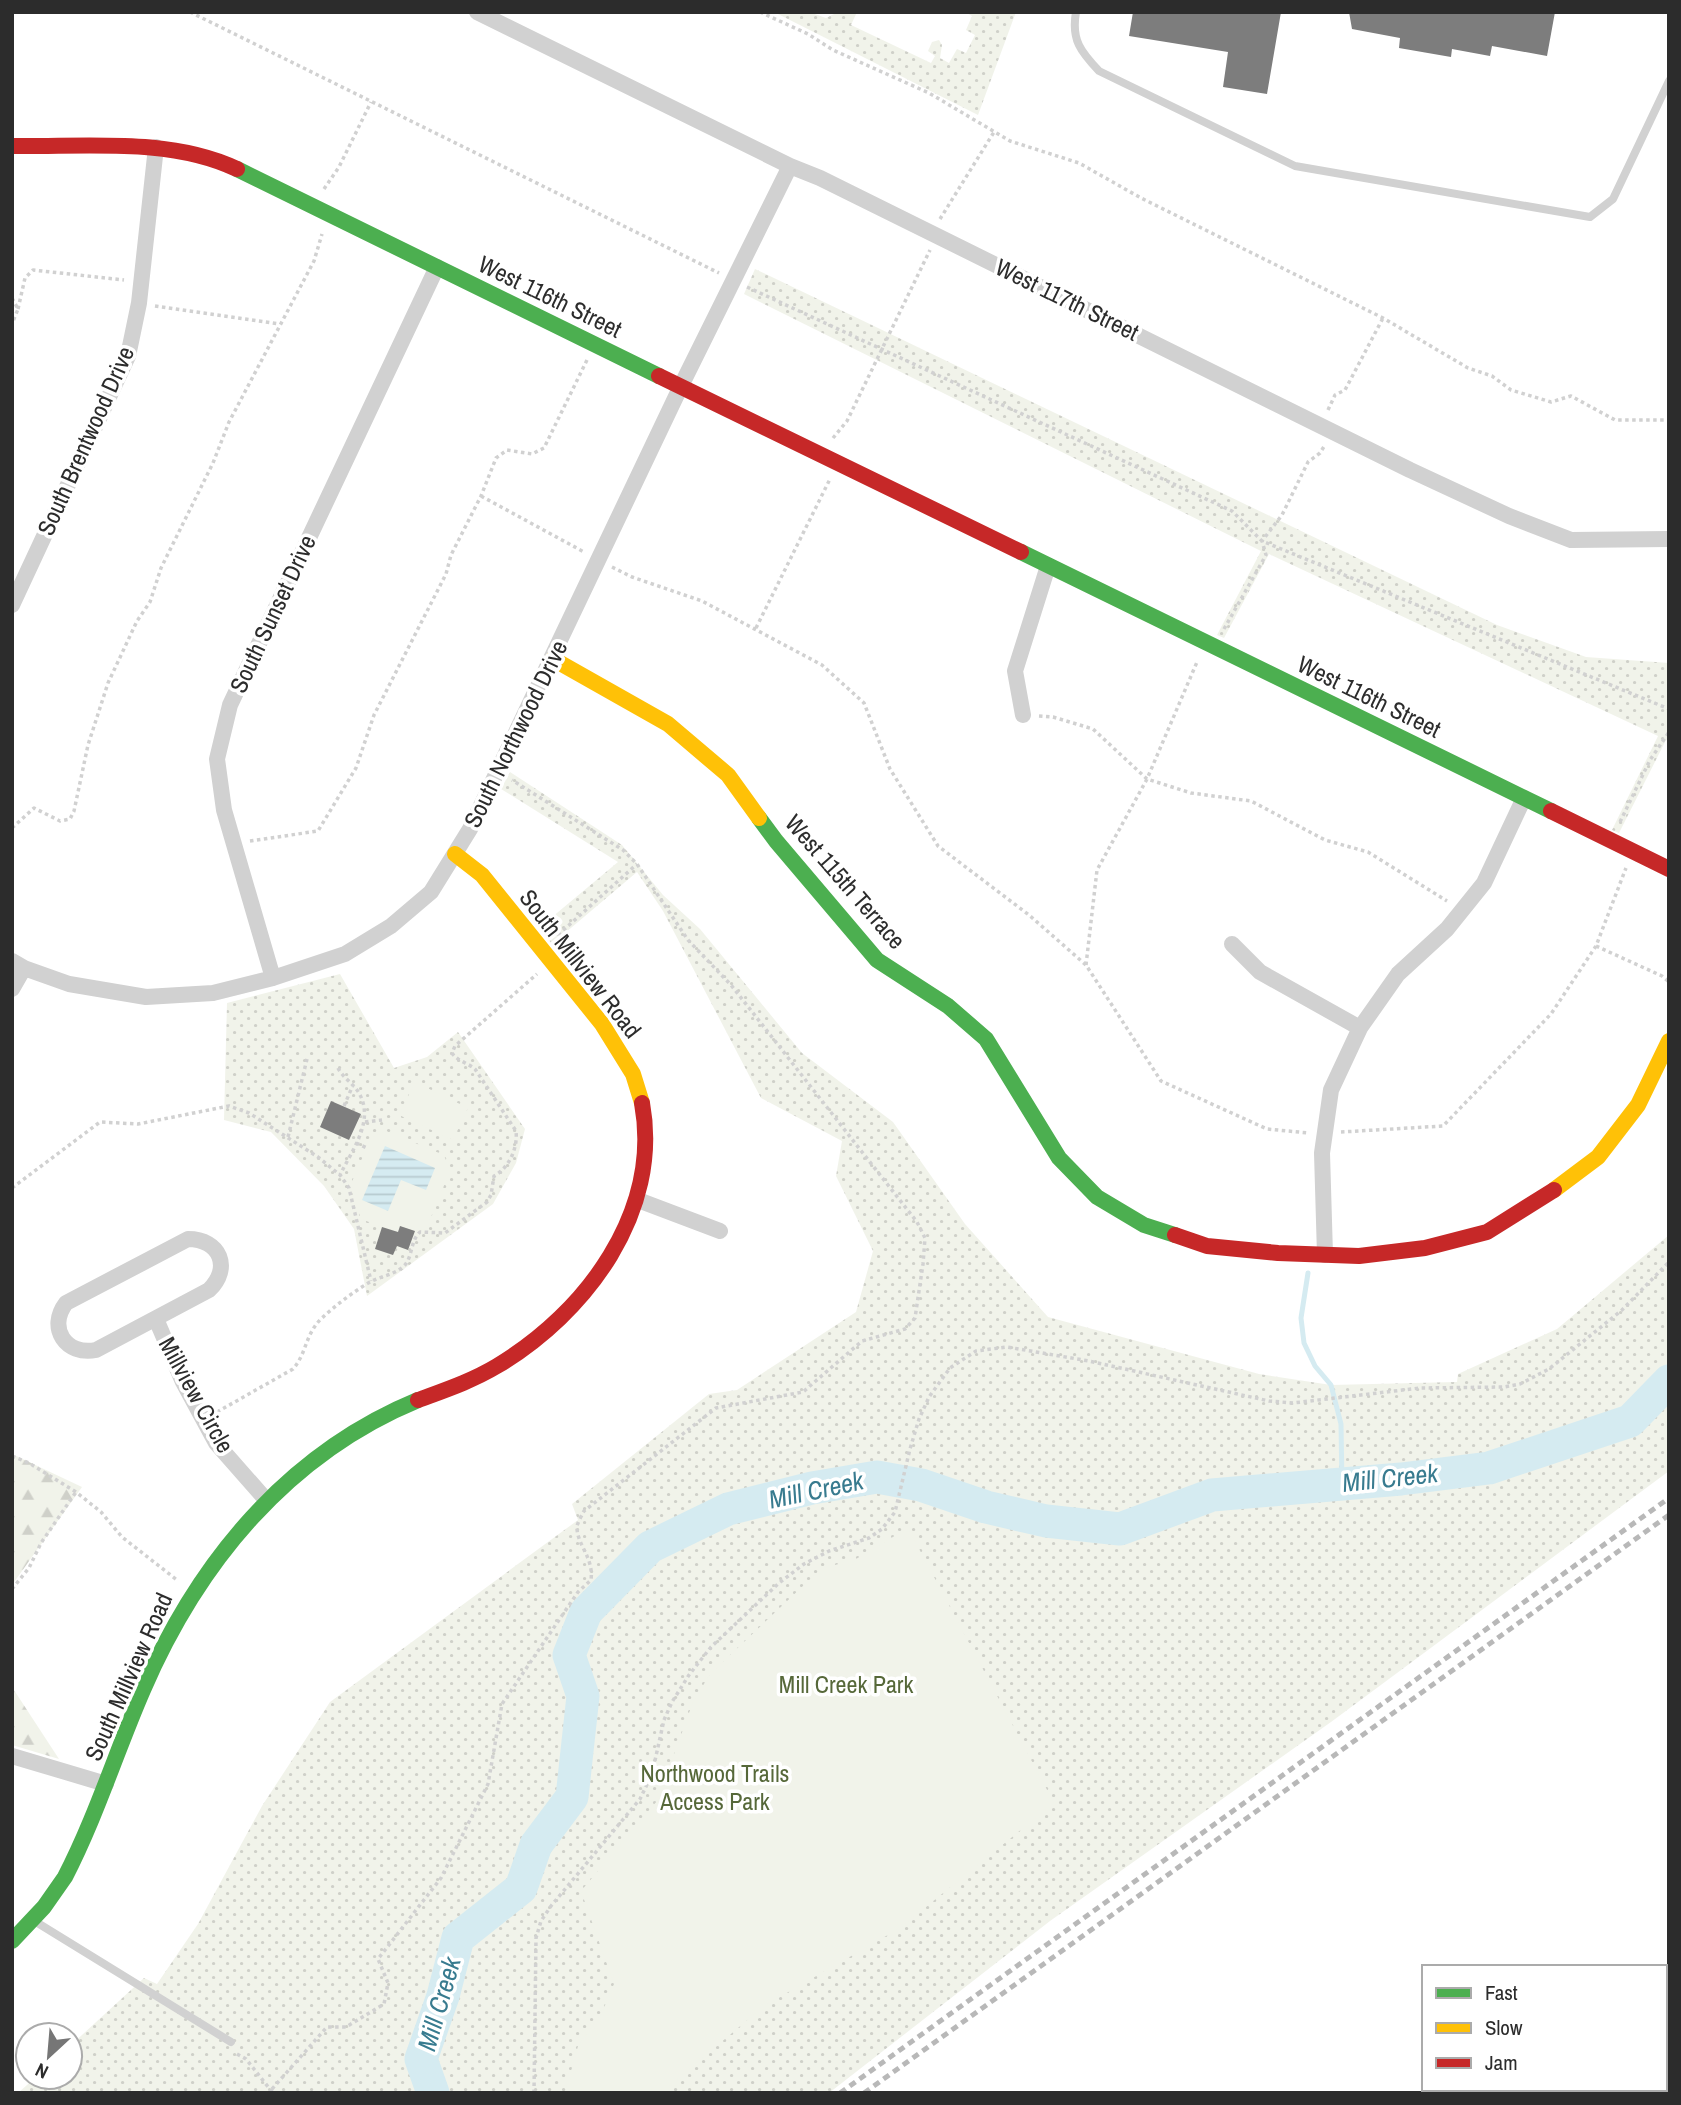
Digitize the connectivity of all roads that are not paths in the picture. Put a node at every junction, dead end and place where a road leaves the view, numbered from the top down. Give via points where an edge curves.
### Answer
1 (477, 12) edge
2 (1076, 12) edge
3 (1669, 81) edge
4 (12, 146) edge
5 (156, 147) junction
6 (790, 166) junction
7 (437, 267) junction
8 (681, 386) junction
9 (1669, 539) edge
10 (1048, 566) junction
11 (12, 605) edge
12 (552, 659) junction
13 (1023, 715) road end
14 (1524, 798) junction
15 (454, 854) junction
16 (1669, 869) edge
17 (1232, 944) dead end
18 (18, 965) edge
19 (273, 978) junction
20 (12, 989) edge
21 (1360, 1028) junction
22 (1669, 1041) edge
23 (638, 1200) junction
24 (720, 1231) dead end
25 (1325, 1255) junction
26 (156, 1320) junction
27 (267, 1501) junction
28 (12, 1756) edge
29 (106, 1784) junction
30 (33, 1921) junction
31 (12, 1941) edge
32 (231, 2042) road end

1 - 6 street, West 117th Street
2 - 3 lane via 1073,27 1081,52 1099,71 1295,166 1591,217 1613,200
4 - 5 street, West 116th Street
5 - 7 street, West 116th Street via 226,164
5 - 11 street, South Brentwood Drive via 139,303 128,356
6 - 8 street, South Northwood Drive
6 - 9 street, West 117th Street via 1509,516 1571,540
7 - 8 street, West 116th Street
7 - 19 street, South Sunset Drive via 230,705 216,760 224,810
8 - 10 street, West 116th Street
8 - 12 street, South Northwood Drive
10 - 13 street via 1015,671
10 - 14 street, West 116th Street
12 - 15 street, South Northwood Drive
12 - 25 street, West 115th Terrace via 668,724 728,775 776,841 877,960 948,1006 986,1039 1059,1158 1097,1197 1144,1225 1207,1247
14 - 16 street, West 116th Street
14 - 21 street via 1484,883 1447,929 1398,974
15 - 19 street, South Northwood Drive via 431,892 391,926 345,954
15 - 23 street, South Millview Road via 482,875 620,1048 638,1084 647,1123 646,1163
17 - 21 street via 1260,972
18 - 19 street, South Northwood Drive via 69,984 146,997 213,993
18 - 20 street
21 - 25 street via 1331,1090 1322,1153
22 - 25 street, West 115th Terrace via 1638,1105 1598,1157 1545,1197 1487,1232 1438,1245 1359,1256
23 - 24 street
23 - 27 street, South Millview Road via 599,1275 567,1313 530,1345 491,1369 346,1437
26 - 26 street via 89,1351 66,1343 58,1323 61,1309 72,1299 179,1242 188,1239 214,1247 221,1264 217,1282
26 - 27 street, Millview Circle via 216,1443
27 - 29 street, South Millview Road via 235,1534 176,1619
28 - 29 street
29 - 30 street, South Millview Road via 72,1866
30 - 31 street, South Millview Road
30 - 32 lane

